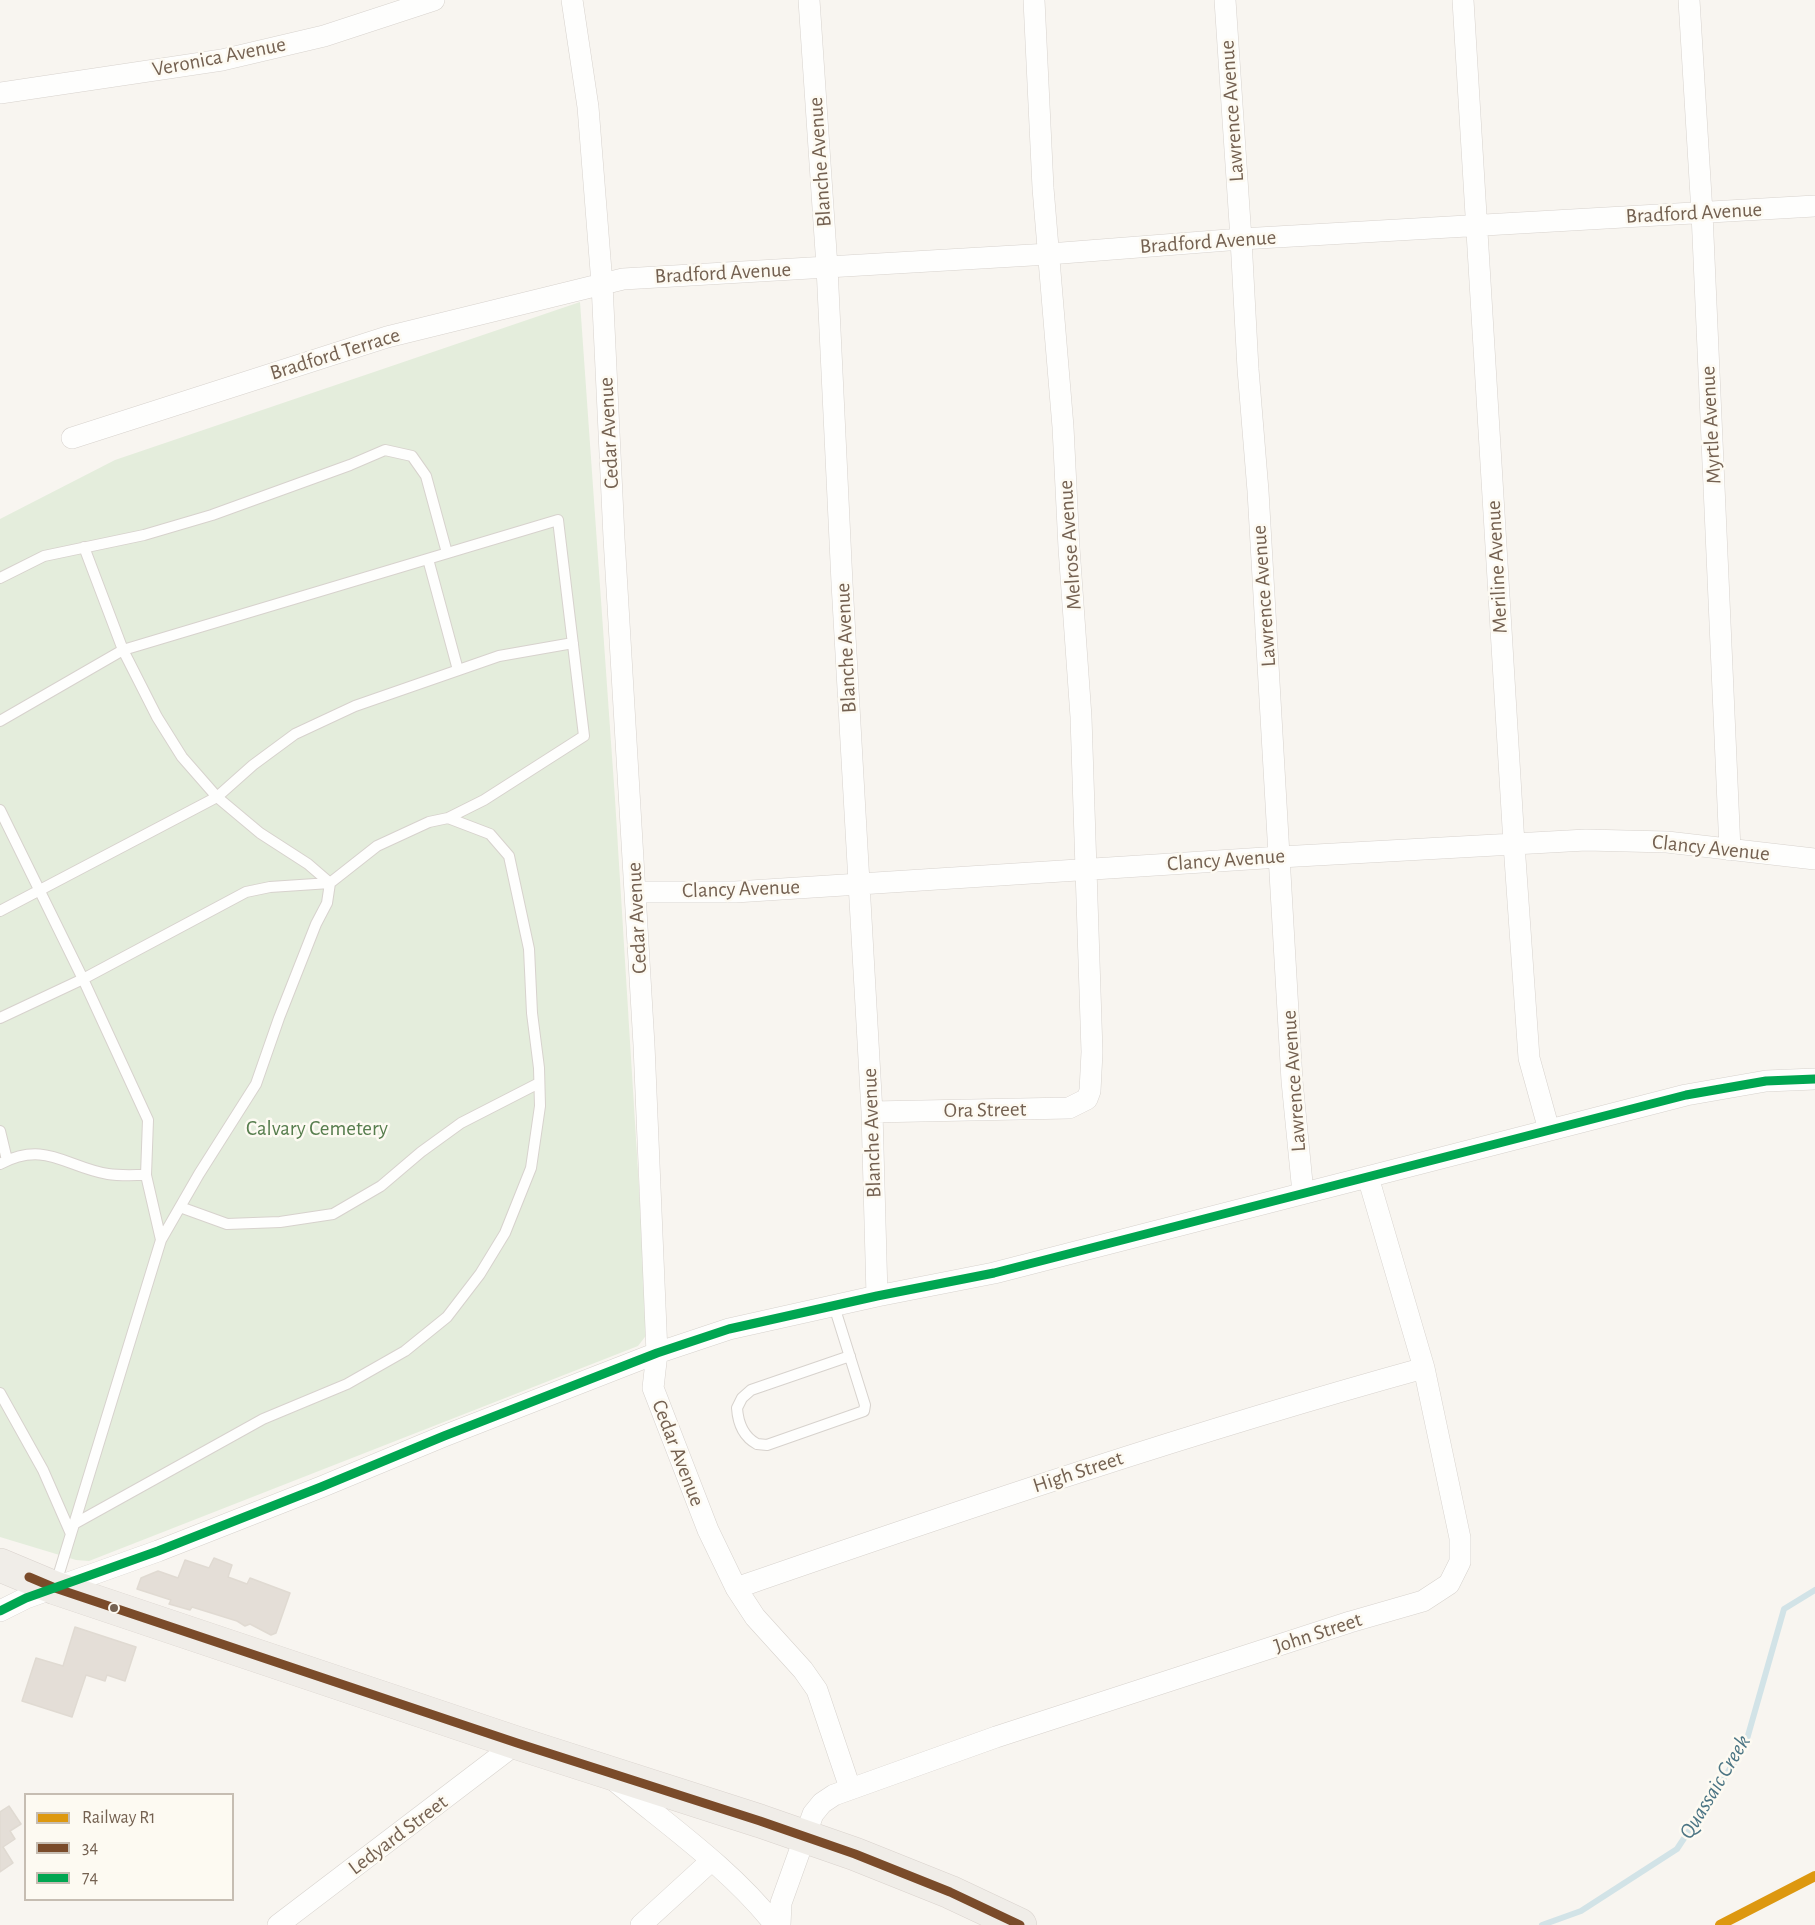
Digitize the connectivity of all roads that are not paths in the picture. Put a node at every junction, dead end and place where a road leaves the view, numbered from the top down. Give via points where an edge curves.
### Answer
1 (434, 0) edge
2 (572, 0) edge
3 (809, 0) edge
4 (1034, 0) edge
5 (1225, 0) edge
6 (1463, 0) edge
7 (1689, 0) edge
8 (0, 93) edge
9 (1815, 206) edge
10 (1702, 213) junction
11 (1477, 225) junction
12 (1241, 239) junction
13 (1049, 254) junction
14 (827, 267) junction
15 (602, 284) junction
16 (72, 438) dead end
17 (84, 547) junction
18 (447, 553) junction
19 (428, 559) junction
20 (0, 578) edge
21 (573, 643) junction
22 (123, 650) junction
23 (458, 670) junction
24 (0, 721) edge
25 (217, 797) junction
26 (0, 810) edge
27 (448, 818) junction
28 (1514, 844) junction
29 (1730, 850) junction
30 (1280, 856) junction
31 (1815, 859) edge
32 (1088, 869) junction
33 (330, 883) junction
34 (859, 883) junction
35 (40, 891) junction
36 (636, 892) junction
37 (0, 911) edge
38 (84, 979) junction
39 (0, 1018) edge
40 (1815, 1079) edge
41 (539, 1083) junction
42 (1090, 1091) joint
43 (872, 1112) junction
44 (1549, 1130) junction
45 (0, 1131) edge
46 (4, 1162) edge
47 (146, 1175) junction
48 (1368, 1177) junction
49 (1303, 1193) junction
50 (180, 1207) junction
51 (161, 1240) junction
52 (877, 1296) junction
53 (834, 1305) junction
54 (657, 1353) junction
55 (850, 1356) junction
56 (1424, 1368) junction
57 (0, 1393) edge
58 (72, 1529) junction
59 (0, 1565) edge
60 (0, 1578) edge
61 (55, 1588) junction
62 (736, 1588) junction
63 (0, 1611) edge
64 (517, 1743) junction
65 (601, 1769) junction
66 (850, 1788) junction
67 (805, 1836) junction
68 (711, 1861) junction
69 (278, 1925) edge
70 (640, 1925) edge
71 (775, 1925) edge
72 (780, 1925) edge
73 (1020, 1925) edge

1 - 8 street, Veronica Avenue via 324,36 222,60
2 - 15 street, Cedar Avenue via 588,107
3 - 14 street, Blanche Avenue
4 - 13 street, Melrose Avenue
5 - 12 street, Lawrence Avenue
6 - 11 street, Meriline Avenue
7 - 10 street, Myrtle Avenue
9 - 10 street, Bradford Avenue
10 - 11 street, Bradford Avenue
10 - 29 street, Myrtle Avenue
11 - 12 street, Bradford Avenue
11 - 28 street, Meriline Avenue
12 - 13 street, Bradford Avenue
12 - 30 street, Lawrence Avenue
13 - 14 street, Bradford Avenue
13 - 32 street, Melrose Avenue via 1063,427
14 - 15 street, Bradford Avenue via 623,279
14 - 34 street, Blanche Avenue
15 - 16 street, Bradford Terrace via 387,337
15 - 36 street, Cedar Avenue
17 - 18 lane via 212,515 385,450 412,456 426,476
17 - 20 lane via 44,556
17 - 22 lane
18 - 19 lane
18 - 21 lane via 558,520
19 - 22 lane
19 - 23 lane
21 - 23 lane via 499,656
21 - 27 lane via 584,736 484,800
22 - 24 lane
22 - 25 lane via 182,758
23 - 25 lane via 355,706 295,734
25 - 33 lane
25 - 35 lane
26 - 35 lane
27 - 33 lane via 429,822 377,846
27 - 41 lane via 490,834 509,856 529,949
28 - 29 street, Clancy Avenue via 1586,840 1666,842
28 - 30 street, Clancy Avenue
28 - 44 street, Meriline Avenue via 1528,1058
29 - 31 street, Clancy Avenue
30 - 32 street, Clancy Avenue
30 - 49 street, Lawrence Avenue via 1292,1081
32 - 34 street, Clancy Avenue
32 - 42 street, Melrose Avenue
33 - 38 lane via 246,892
33 - 50 lane via 327,903 256,1084
34 - 36 street, Clancy Avenue via 735,892
34 - 43 street, Blanche Avenue
35 - 37 lane
35 - 38 lane
36 - 54 street, Cedar Avenue
38 - 39 lane
38 - 47 lane via 148,1120
40 - 44 street via 1766,1081 1686,1095
41 - 50 lane via 460,1123 381,1186 333,1214 227,1224
41 - 58 lane via 540,1106 531,1168 505,1233 447,1317 405,1350 347,1384 263,1419
42 - 43 street, Ora Street via 1087,1099 1069,1108
43 - 52 street, Blanche Avenue
44 - 48 street
45 - 46 lane
46 - 47 lane via 15,1156 47,1154 108,1174
47 - 51 lane
48 - 49 street
48 - 56 street, John Street
49 - 52 street via 993,1273
50 - 51 lane
51 - 58 lane
52 - 53 street
53 - 54 street via 729,1329
53 - 55 lane
54 - 61 street via 321,1488
54 - 62 street, Cedar Avenue via 653,1388 708,1530
55 - 55 lane via 866,1408 862,1412 767,1445 757,1444 746,1434 736,1408 747,1393
56 - 62 street, High Street via 1289,1405 1129,1456
56 - 66 street, John Street via 1460,1538 1460,1562 1446,1587 1423,1601 996,1737
57 - 58 lane
58 - 61 lane
59 - 61 highway
60 - 61 highway
61 - 63 street
61 - 64 highway
62 - 66 street, Cedar Avenue via 755,1617 817,1690
64 - 65 highway
64 - 69 street, Ledyard Street
65 - 67 highway
65 - 68 street
66 - 67 street, John Street via 822,1803
67 - 72 street, John Street via 781,1903
67 - 73 highway via 906,1873
68 - 70 street
68 - 71 street

